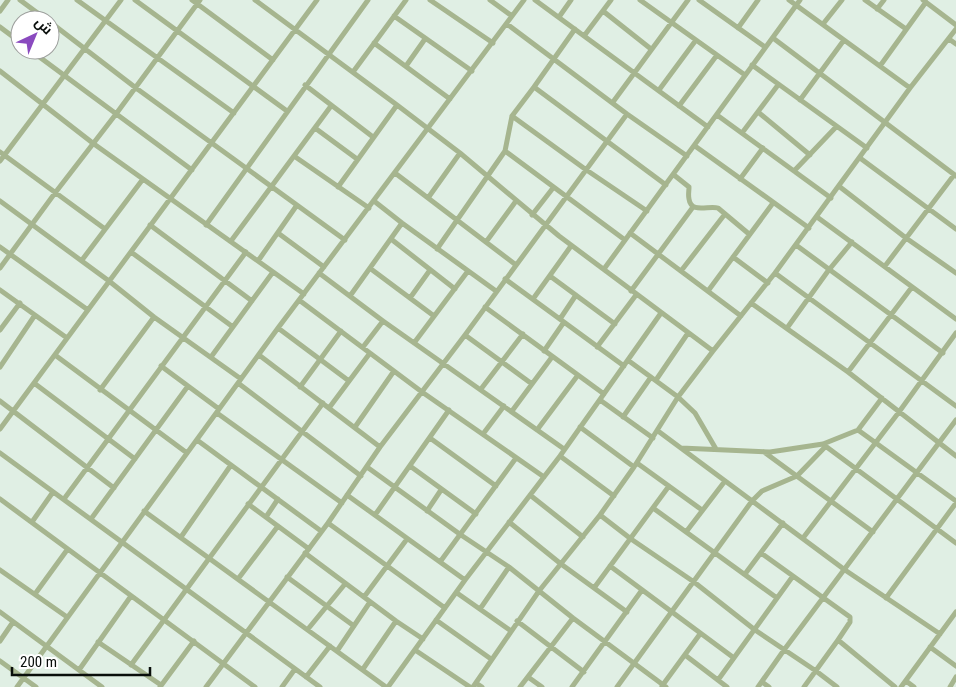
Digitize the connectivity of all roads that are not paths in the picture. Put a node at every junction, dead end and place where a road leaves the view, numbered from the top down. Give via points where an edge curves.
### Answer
1 (8, 0) edge
2 (20, 0) edge
3 (78, 0) edge
4 (121, 0) edge
5 (135, 0) edge
6 (192, 0) edge
7 (255, 0) edge
8 (317, 0) edge
9 (368, 0) edge
10 (406, 0) edge
11 (430, 0) edge
12 (490, 0) edge
13 (524, 0) edge
14 (535, 0) edge
15 (571, 0) edge
16 (611, 0) edge
17 (640, 0) edge
18 (688, 0) edge
19 (699, 0) edge
20 (758, 0) edge
21 (789, 0) edge
22 (800, 0) edge
23 (842, 0) edge
24 (865, 0) edge
25 (884, 0) edge
26 (925, 1) edge
27 (199, 2) edge
28 (796, 5) junction
29 (877, 9) junction
30 (34, 10) edge
31 (0, 12) edge
32 (603, 12) junction
33 (394, 16) junction
34 (512, 16) junction
35 (558, 17) junction
36 (106, 21) junction
37 (671, 22) junction
38 (507, 24) junction
39 (823, 24) junction
40 (956, 24) edge
41 (738, 28) junction
42 (575, 29) junction
43 (906, 29) junction
44 (60, 30) edge
45 (178, 30) junction
46 (295, 30) junction
47 (956, 30) edge
48 (584, 36) junction
49 (773, 38) junction
50 (425, 39) junction
51 (949, 39) junction
52 (696, 40) junction
53 (844, 40) junction
54 (374, 43) junction
55 (492, 43) junction
56 (956, 44) edge
57 (765, 47) junction
58 (84, 48) junction
59 (651, 49) junction
60 (328, 54) junction
61 (717, 55) junction
62 (158, 59) junction
63 (554, 59) junction
64 (43, 60) edge
65 (273, 60) junction
66 (752, 65) junction
67 (406, 66) junction
68 (880, 66) junction
69 (0, 70) edge
70 (472, 71) junction
71 (353, 72) junction
72 (634, 72) junction
73 (820, 72) junction
74 (745, 75) junction
75 (64, 76) junction
76 (778, 85) junction
77 (254, 86) junction
78 (305, 86) junction
79 (534, 87) junction
80 (136, 88) junction
81 (910, 88) junction
82 (659, 90) junction
83 (450, 100) junction
84 (800, 100) junction
85 (613, 102) junction
86 (44, 104) junction
87 (397, 104) junction
88 (331, 106) junction
89 (679, 106) junction
90 (287, 111) junction
91 (758, 112) junction
92 (116, 114) junction
93 (234, 114) junction
94 (627, 114) junction
95 (717, 115) junction
96 (512, 116) junction
97 (885, 123) junction
98 (708, 127) junction
99 (836, 127) junction
100 (314, 128) junction
101 (428, 128) junction
102 (742, 133) junction
103 (373, 137) junction
104 (606, 141) junction
105 (212, 142) junction
106 (94, 144) junction
107 (694, 146) junction
108 (763, 148) junction
109 (867, 148) junction
110 (505, 151) junction
111 (460, 153) junction
112 (2, 154) edge
113 (810, 155) junction
114 (294, 156) junction
115 (687, 156) junction
116 (860, 158) junction
117 (357, 159) junction
118 (0, 161) edge
119 (246, 167) junction
120 (585, 169) junction
121 (192, 170) junction
122 (794, 171) junction
123 (395, 173) junction
124 (674, 175) junction
125 (955, 176) edge
126 (487, 177) junction
127 (143, 179) junction
128 (740, 179) junction
129 (666, 185) junction
130 (272, 186) junction
131 (840, 187) junction
132 (338, 188) junction
133 (553, 188) junction
134 (55, 193) junction
135 (565, 197) junction
136 (171, 198) junction
137 (428, 198) junction
138 (831, 198) junction
139 (0, 201) edge
140 (374, 201) junction
141 (516, 201) junction
142 (773, 203) junction
143 (297, 205) junction
144 (693, 206) junction
145 (369, 208) junction
146 (928, 209) junction
147 (647, 211) junction
148 (725, 214) junction
149 (532, 215) junction
150 (817, 217) junction
151 (457, 219) junction
152 (402, 224) junction
153 (32, 225) junction
154 (150, 225) junction
155 (206, 225) junction
156 (545, 225) junction
157 (809, 228) junction
158 (106, 229) junction
159 (956, 229) edge
160 (278, 233) junction
161 (630, 234) junction
162 (749, 234) junction
163 (906, 238) junction
164 (391, 239) junction
165 (345, 240) junction
166 (625, 240) junction
167 (231, 241) junction
168 (486, 242) junction
169 (852, 242) junction
170 (796, 245) junction
171 (571, 246) junction
172 (0, 247) edge
173 (437, 249) junction
174 (130, 252) junction
175 (246, 252) junction
176 (10, 254) junction
177 (659, 254) junction
178 (732, 258) junction
179 (82, 260) junction
180 (258, 261) junction
181 (516, 264) junction
182 (885, 266) junction
183 (0, 268) edge
184 (324, 268) junction
185 (370, 269) junction
186 (604, 269) junction
187 (430, 270) junction
188 (468, 271) junction
189 (681, 271) junction
190 (828, 271) junction
191 (273, 272) junction
192 (320, 273) junction
193 (775, 273) junction
194 (956, 273) edge
195 (550, 276) junction
196 (505, 279) junction
197 (110, 281) junction
198 (224, 281) junction
199 (768, 283) junction
200 (912, 287) junction
201 (455, 289) junction
202 (0, 290) edge
203 (496, 291) junction
204 (631, 291) junction
205 (708, 291) junction
206 (304, 294) junction
207 (576, 295) junction
208 (636, 295) junction
209 (350, 296) junction
210 (410, 298) junction
211 (808, 298) junction
212 (533, 299) junction
213 (252, 300) junction
214 (299, 300) junction
215 (20, 303) junction
216 (751, 303) junction
217 (205, 307) junction
218 (485, 307) junction
219 (88, 310) junction
220 (661, 313) junction
221 (36, 315) junction
222 (434, 316) junction
223 (741, 316) junction
224 (891, 316) junction
225 (154, 317) junction
226 (956, 319) edge
227 (383, 321) junction
228 (562, 321) junction
229 (615, 324) junction
230 (233, 327) junction
231 (278, 328) junction
232 (786, 328) junction
233 (0, 330) edge
234 (341, 332) junction
235 (688, 333) junction
236 (956, 333) edge
237 (523, 334) junction
238 (465, 335) junction
239 (182, 337) junction
240 (67, 338) junction
241 (414, 343) junction
242 (870, 344) junction
243 (363, 347) junction
244 (597, 347) junction
245 (713, 350) junction
246 (544, 351) junction
247 (370, 353) junction
248 (943, 353) junction
249 (55, 355) junction
250 (259, 356) junction
251 (211, 357) junction
252 (552, 357) junction
253 (320, 360) junction
254 (628, 361) junction
255 (501, 362) junction
256 (443, 363) junction
257 (161, 366) junction
258 (624, 366) junction
259 (0, 367) edge
260 (394, 371) junction
261 (848, 372) junction
262 (578, 375) junction
263 (653, 378) junction
264 (240, 381) junction
265 (349, 381) junction
266 (921, 382) junction
267 (34, 384) junction
268 (532, 384) junction
269 (188, 386) junction
270 (300, 387) junction
271 (100, 390) junction
272 (481, 390) junction
273 (422, 392) junction
274 (604, 394) junction
275 (678, 397) junction
276 (882, 398) junction
277 (600, 400) junction
278 (0, 401) edge
279 (323, 404) junction
280 (504, 406) junction
281 (956, 406) edge
282 (329, 408) junction
283 (449, 410) junction
284 (13, 411) junction
285 (128, 411) junction
286 (218, 411) junction
287 (512, 411) junction
288 (899, 412) junction
289 (623, 417) junction
290 (956, 420) edge
291 (355, 428) junction
292 (580, 428) junction
293 (0, 429) edge
294 (537, 430) junction
295 (858, 430) junction
296 (156, 431) junction
297 (302, 431) junction
298 (658, 431) junction
299 (483, 434) junction
300 (430, 438) junction
301 (653, 438) junction
302 (108, 439) junction
303 (197, 440) junction
304 (876, 442) junction
305 (938, 442) junction
306 (824, 445) junction
307 (380, 447) junction
308 (681, 448) junction
309 (564, 449) junction
310 (716, 449) junction
311 (764, 452) junction
312 (0, 453) edge
313 (187, 453) junction
314 (560, 456) junction
315 (956, 456) edge
316 (516, 458) junction
317 (135, 459) junction
318 (282, 460) junction
319 (231, 465) junction
320 (635, 465) junction
321 (410, 466) junction
322 (87, 467) junction
323 (367, 467) junction
324 (856, 469) junction
325 (917, 472) junction
326 (361, 476) junction
327 (797, 476) junction
328 (544, 477) junction
329 (725, 481) junction
330 (496, 486) junction
331 (669, 486) junction
332 (261, 487) junction
333 (114, 488) junction
334 (395, 488) junction
335 (442, 490) junction
336 (53, 492) junction
337 (348, 495) junction
338 (530, 495) junction
339 (614, 496) junction
340 (0, 499) edge
341 (64, 499) junction
342 (278, 499) junction
343 (898, 499) junction
344 (752, 501) junction
345 (831, 502) junction
346 (956, 502) edge
347 (342, 503) junction
348 (248, 504) junction
349 (653, 508) junction
350 (702, 510) junction
351 (144, 511) junction
352 (427, 511) junction
353 (476, 514) junction
354 (375, 515) junction
355 (600, 515) junction
356 (266, 517) junction
357 (91, 519) junction
358 (32, 522) junction
359 (328, 522) junction
360 (509, 522) junction
361 (782, 524) junction
362 (278, 526) junction
363 (937, 529) junction
364 (321, 531) junction
365 (686, 532) junction
366 (873, 532) junction
367 (461, 535) junction
368 (583, 537) junction
369 (181, 538) junction
370 (803, 538) junction
371 (407, 539) junction
372 (631, 539) junction
373 (122, 542) junction
374 (956, 543) edge
375 (67, 550) junction
376 (307, 551) junction
377 (486, 551) junction
378 (761, 552) junction
379 (715, 553) junction
380 (210, 558) junction
381 (440, 562) junction
382 (561, 564) junction
383 (387, 566) junction
384 (610, 566) junction
385 (509, 568) junction
386 (0, 570) edge
387 (845, 570) junction
388 (99, 573) junction
389 (745, 574) junction
390 (793, 576) junction
391 (287, 577) junction
392 (238, 579) junction
393 (464, 580) junction
394 (694, 582) junction
395 (346, 584) junction
396 (594, 588) junction
397 (186, 589) junction
398 (642, 590) junction
399 (539, 591) junction
400 (456, 593) junction
401 (36, 594) junction
402 (131, 596) junction
403 (364, 597) junction
404 (777, 598) junction
405 (824, 598) junction
406 (886, 598) junction
407 (270, 601) junction
408 (370, 602) junction
409 (327, 606) junction
410 (445, 608) junction
411 (480, 609) junction
412 (0, 612) edge
413 (627, 612) junction
414 (672, 612) junction
415 (956, 612) edge
416 (67, 617) junction
417 (573, 618) junction
418 (164, 620) junction
419 (436, 620) junction
420 (396, 621) junction
421 (517, 621) junction
422 (14, 622) junction
423 (354, 626) junction
424 (308, 630) junction
425 (755, 630) junction
426 (511, 631) junction
427 (246, 633) junction
428 (700, 634) junction
429 (940, 634) junction
430 (423, 639) junction
431 (838, 640) junction
432 (0, 641) edge
433 (194, 641) junction
434 (98, 642) junction
435 (606, 642) junction
436 (46, 646) junction
437 (330, 646) junction
438 (551, 646) junction
439 (930, 648) junction
440 (415, 650) junction
441 (784, 650) junction
442 (338, 651) junction
443 (685, 655) junction
444 (734, 658) junction
445 (491, 659) junction
446 (0, 661) edge
447 (223, 663) junction
448 (634, 663) junction
449 (131, 665) junction
450 (956, 666) edge
451 (294, 669) junction
452 (363, 669) junction
453 (79, 670) junction
454 (816, 671) junction
455 (584, 672) junction
456 (306, 677) junction
457 (528, 677) junction
458 (956, 677) edge
459 (23, 678) junction
460 (718, 680) junction
461 (906, 681) junction
462 (760, 684) edge
463 (161, 686) edge
464 (251, 686) edge
465 (473, 686) edge
466 (663, 686) edge
467 (16, 687) edge
468 (36, 687) edge
469 (102, 687) edge
470 (206, 687) edge
471 (282, 687) edge
472 (320, 687) edge
473 (387, 687) edge
474 (482, 687) edge
475 (520, 687) edge
476 (542, 687) edge
477 (572, 687) edge
478 (617, 687) edge
479 (727, 687) edge
480 (769, 687) edge
481 (804, 687) edge
482 (837, 687) edge
483 (895, 687) edge
484 (901, 687) edge
485 (914, 687) edge
486 (950, 687) edge

1 - 31 street
2 - 30 street
3 - 36 street
4 - 36 street
5 - 45 street
6 - 27 street
7 - 46 street
8 - 46 street
9 - 60 street
10 - 33 street
11 - 55 street
12 - 34 street
13 - 34 street
14 - 35 street
15 - 35 street
16 - 32 street
17 - 37 street
18 - 37 street
19 - 41 street
20 - 41 street
21 - 28 street
22 - 28 street
23 - 39 street
24 - 29 street
25 - 29 street
26 - 40 street
26 - 43 street
27 - 45 street
27 - 65 street
28 - 39 street
28 - 49 street
29 - 43 street
32 - 48 street
32 - 59 street
33 - 50 street
33 - 54 street
34 - 38 street
35 - 42 street
36 - 58 street
36 - 62 street
37 - 52 street
37 - 59 street
38 - 55 street
38 - 63 street
39 - 53 street
41 - 57 street
42 - 48 street
42 - 63 street
43 - 68 street
44 - 58 street
45 - 62 street
45 - 77 street
46 - 60 street
46 - 65 street
47 - 51 street
48 - 72 street
49 - 57 street
49 - 73 street
50 - 67 street
50 - 70 street
51 - 56 street
51 - 81 street
52 - 61 street
52 - 82 street
53 - 68 street
53 - 73 street
54 - 67 street
54 - 71 street
55 - 70 street
57 - 66 street
58 - 75 street
58 - 80 street
59 - 72 street
60 - 71 street
60 - 78 street
61 - 74 street
61 - 89 street
62 - 80 street
62 - 93 street
63 - 79 street
63 - 85 street
64 - 75 street
65 - 77 street
66 - 74 street
66 - 76 street
67 - 83 street
68 - 81 street
69 - 86 street
70 - 83 street
71 - 87 street
72 - 82 street
72 - 85 street
73 - 84 street
73 - 97 street
74 - 95 street
75 - 86 street
75 - 92 street
76 - 84 street
76 - 91 street
77 - 90 street
77 - 93 street
78 - 88 street
78 - 90 street
79 - 96 street
79 - 104 street
80 - 92 street
80 - 105 street
81 - 97 street
82 - 89 street
83 - 101 street
84 - 99 street
85 - 94 street
86 - 106 street
86 - 112 street
87 - 101 street
87 - 103 street
88 - 100 street
88 - 103 street
89 - 98 street
90 - 119 street
91 - 102 street
91 - 113 street
92 - 106 street
92 - 121 street
93 - 105 street
94 - 104 street
94 - 115 street
95 - 98 street
95 - 102 street
96 - 110 street
96 - 120 street
97 - 109 street
97 - 125 street
98 - 107 street
99 - 109 street
99 - 113 street
100 - 114 street
100 - 117 street
101 - 111 street
101 - 123 street
102 - 108 street
103 - 117 street
104 - 120 street
104 - 129 street
105 - 119 street
105 - 121 street
106 - 127 street
106 - 134 street
107 - 115 street
107 - 128 street
108 - 122 street
108 - 128 street
109 - 116 street
110 - 126 street
110 - 133 street
111 - 126 street
111 - 137 street
112 - 118 street
112 - 134 street
113 - 122 street
114 - 130 street
114 - 132 street
115 - 124 street
116 - 131 street
116 - 146 street
117 - 132 street
119 - 130 street
119 - 155 street
120 - 135 street
120 - 147 street
121 - 136 street
122 - 138 street
123 - 137 street
123 - 140 street
124 - 129 street
124 - 144 street via 689,187 689,200
125 - 146 street
126 - 141 street
126 - 151 street
127 - 136 street
127 - 158 street
128 - 142 street
129 - 147 street
130 - 143 street
130 - 167 street
131 - 138 street
131 - 163 street
132 - 145 street
133 - 135 street
133 - 149 street
134 - 153 street
134 - 158 street
135 - 156 street
135 - 166 street
136 - 154 street
136 - 155 street
137 - 151 street
138 - 150 street
139 - 153 street
140 - 145 street
140 - 152 street
141 - 149 street
141 - 168 street
142 - 157 street
142 - 162 street
143 - 160 street
143 - 165 street
144 - 148 street via 716,207
144 - 177 street
145 - 165 street
146 - 159 street
146 - 163 street
147 - 161 street
148 - 162 street
148 - 189 street
149 - 156 street
150 - 157 street
150 - 169 street
151 - 168 street
151 - 173 street
152 - 164 street
152 - 173 street
153 - 176 street
153 - 179 street
154 - 174 street
154 - 198 street
155 - 167 street
156 - 171 street
156 - 181 street
157 - 170 street
158 - 179 street
160 - 180 street
160 - 184 street
161 - 166 street
161 - 177 street
162 - 178 street
163 - 182 street
163 - 194 street
164 - 185 street
164 - 187 street
165 - 184 street
166 - 186 street
167 - 175 street
168 - 181 street
169 - 182 street
169 - 190 street
170 - 190 street
170 - 193 street
171 - 186 street
171 - 195 street
172 - 176 street
173 - 188 street
174 - 197 street
174 - 217 street
175 - 180 street
175 - 198 street
176 - 183 street
176 - 219 street
177 - 189 street
177 - 204 street
178 - 199 street
178 - 205 street
179 - 197 street
180 - 191 street
181 - 196 street
182 - 200 street
184 - 192 street
185 - 209 street
185 - 210 street
186 - 204 street
187 - 201 street
187 - 210 street
188 - 201 street
188 - 203 street
189 - 205 street
190 - 211 street
190 - 224 street
191 - 206 street
191 - 213 street
192 - 206 street
192 - 209 street
193 - 199 street
193 - 211 street
195 - 207 street
195 - 212 street
196 - 203 street
196 - 212 street
197 - 219 street
197 - 225 street
198 - 213 street
198 - 217 street
199 - 216 street
200 - 224 street
200 - 226 street
201 - 222 street
202 - 215 street
203 - 218 street
204 - 208 street
205 - 223 street
206 - 214 street
207 - 228 street
207 - 229 street
208 - 220 street
208 - 229 street
209 - 227 street
210 - 222 street
211 - 232 street
211 - 242 street
212 - 228 street
213 - 230 street
214 - 231 street
214 - 234 street
215 - 221 street
215 - 233 street
216 - 223 street
216 - 232 street
217 - 230 street
217 - 239 street
218 - 237 street
218 - 238 street
219 - 240 street
220 - 235 street
220 - 254 street
221 - 240 street
221 - 259 street
222 - 241 street
223 - 245 street
224 - 242 street
224 - 248 street
225 - 239 street
225 - 271 street
227 - 241 street
227 - 243 street
228 - 244 street
228 - 246 street
229 - 244 street
230 - 251 street
231 - 250 street
231 - 253 street
232 - 261 street
234 - 243 street
234 - 253 street
235 - 245 street
235 - 263 street
236 - 248 street
237 - 246 street
237 - 255 street
238 - 255 street
238 - 256 street
239 - 251 street
239 - 257 street
240 - 249 street
241 - 256 street
242 - 261 street
242 - 266 street
243 - 247 street
244 - 258 street
245 - 275 street
246 - 252 street
247 - 260 street
247 - 265 street
248 - 266 street
249 - 267 street
249 - 271 street
250 - 264 street
250 - 270 street
251 - 264 street
252 - 262 street
252 - 268 street
253 - 265 street
253 - 270 street
254 - 258 street
254 - 263 street
255 - 268 street
255 - 272 street
256 - 272 street
256 - 273 street
257 - 269 street
257 - 285 street
258 - 274 street
260 - 273 street
260 - 291 street
261 - 276 street
262 - 274 street
262 - 294 street
263 - 275 street
263 - 289 street
264 - 286 street
264 - 297 street
265 - 282 street
266 - 281 street
266 - 288 street
267 - 284 street
267 - 302 street
268 - 287 street
269 - 286 street
269 - 296 street
270 - 279 street
271 - 285 street
272 - 280 street
273 - 283 street
273 - 307 street
274 - 277 street
275 - 298 street
275 - 310 street via 697,416
276 - 288 street
276 - 295 street
277 - 289 street
277 - 292 street
278 - 284 street
279 - 282 street
279 - 297 street
280 - 287 street
280 - 299 street
282 - 291 street
283 - 299 street
283 - 300 street
284 - 293 street
284 - 322 street
285 - 296 street
285 - 302 street
286 - 303 street
286 - 318 street
287 - 294 street
288 - 304 street
288 - 305 street
289 - 301 street
290 - 305 street
291 - 307 street
292 - 309 street
292 - 320 street
294 - 309 street
295 - 304 street
295 - 306 street
296 - 313 street
296 - 317 street
297 - 318 street
297 - 326 street
298 - 301 street
298 - 308 street
299 - 316 street
300 - 321 street
300 - 330 street
301 - 320 street
302 - 317 street
302 - 322 street
303 - 313 street
303 - 319 street
304 - 324 street
304 - 325 street
305 - 315 street
305 - 325 street
306 - 311 street
306 - 324 street
306 - 327 street
307 - 323 street
308 - 310 street
308 - 329 street
309 - 314 street
310 - 311 street
311 - 327 street
312 - 336 street
313 - 351 street
314 - 328 street
314 - 339 street
316 - 328 street
316 - 330 street
317 - 333 street
318 - 332 street
318 - 347 street
319 - 332 street
319 - 369 street
320 - 331 street
320 - 339 street
321 - 334 street
321 - 335 street
322 - 333 street
322 - 341 street
323 - 326 street
323 - 334 street
324 - 343 street
324 - 345 street
325 - 343 street
325 - 346 street
326 - 337 street
327 - 344 street via 762,491
327 - 345 street
328 - 338 street
329 - 344 street
329 - 350 street
330 - 353 street
331 - 349 street
331 - 350 street
332 - 342 street
332 - 348 street
333 - 357 street
334 - 352 street
334 - 354 street
335 - 352 street
335 - 353 street
336 - 341 street
336 - 358 street
337 - 347 street
337 - 354 street
338 - 360 street
338 - 368 street
339 - 355 street
340 - 358 street
341 - 357 street
342 - 356 street
342 - 364 street
343 - 363 street
343 - 366 street
344 - 361 street
344 - 379 street
345 - 366 street
345 - 370 street
346 - 363 street
347 - 359 street
348 - 356 street
348 - 380 street
349 - 365 street
349 - 372 street
350 - 365 street
351 - 369 street
351 - 373 street
352 - 367 street
353 - 367 street
354 - 371 street
355 - 368 street
355 - 372 street
356 - 362 street
357 - 373 street
358 - 375 street
359 - 364 street
359 - 383 street
360 - 377 street
360 - 382 street
361 - 370 street
361 - 378 street
362 - 376 street
362 - 392 street
363 - 374 street
363 - 406 street
364 - 376 street
365 - 379 street
366 - 387 street
367 - 377 street
367 - 381 street
368 - 382 street
369 - 380 street
370 - 387 street
371 - 381 street
371 - 383 street
372 - 384 street
372 - 394 street
373 - 388 street
373 - 397 street
375 - 388 street
375 - 401 street
376 - 391 street
376 - 395 street
377 - 385 street
377 - 393 street
378 - 389 street
378 - 390 street
379 - 389 street
379 - 394 street
380 - 392 street
380 - 397 street
381 - 393 street
382 - 396 street
382 - 399 street
383 - 403 street
383 - 410 street
384 - 396 street
384 - 398 street
385 - 399 street
385 - 411 street
386 - 401 street
387 - 405 street
387 - 406 street
388 - 402 street
388 - 416 street
389 - 404 street
390 - 404 street
390 - 405 street
391 - 407 street
391 - 409 street
392 - 407 street
393 - 400 street
394 - 414 street
394 - 425 street
395 - 403 street
395 - 409 street
396 - 413 street
397 - 418 street
397 - 427 street
398 - 413 street
398 - 414 street
399 - 417 street
399 - 421 street
400 - 410 street
400 - 411 street
401 - 416 street
402 - 418 street
402 - 434 street
403 - 408 street
404 - 425 street
405 - 431 street via 851,618
405 - 441 street
406 - 429 street
407 - 424 street
407 - 427 street
408 - 420 street
408 - 423 street
409 - 423 street
409 - 424 street
410 - 419 street
411 - 426 street
412 - 422 street
413 - 435 street
414 - 428 street
414 - 448 street
415 - 429 street
416 - 436 street
417 - 435 street
417 - 438 street
418 - 433 street
418 - 449 street
419 - 430 street
419 - 445 street
420 - 430 street
420 - 452 street
421 - 426 street
421 - 438 street
422 - 432 street
422 - 436 street
423 - 442 street
424 - 437 street
425 - 441 street
425 - 444 street
426 - 445 street
427 - 447 street
427 - 451 street
428 - 443 street
428 - 444 street
429 - 439 street
430 - 440 street
431 - 454 street
431 - 483 street
433 - 447 street
433 - 463 street
434 - 449 street
434 - 453 street
435 - 448 street
435 - 455 street
436 - 453 street
436 - 459 street
437 - 442 street
437 - 456 street
438 - 455 street
438 - 457 street
439 - 450 street
439 - 461 street
440 - 465 street
440 - 473 street
441 - 454 street
441 - 462 street
442 - 452 street
443 - 460 street
443 - 466 street
444 - 460 street
445 - 465 street
446 - 459 street
447 - 464 street
447 - 470 street
448 - 466 street
448 - 478 street
449 - 463 street
451 - 456 street
451 - 471 street
452 - 473 street
453 - 469 street
454 - 481 street
454 - 482 street
455 - 477 street
456 - 472 street
457 - 475 street
457 - 476 street
458 - 486 street
459 - 467 street
459 - 468 street
460 - 479 street
461 - 484 street
461 - 485 street
462 - 480 street
465 - 474 street

